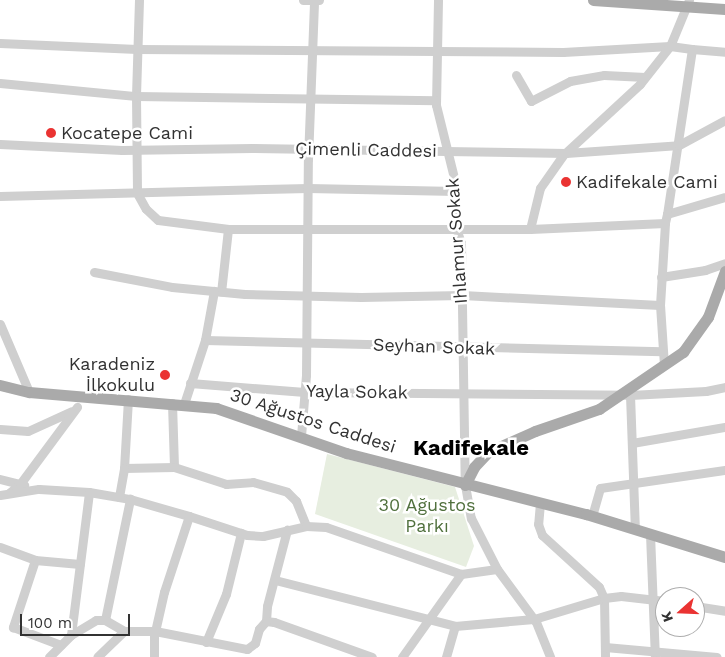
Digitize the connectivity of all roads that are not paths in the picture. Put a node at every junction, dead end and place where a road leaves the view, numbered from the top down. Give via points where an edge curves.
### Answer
1 (140, 0) edge
2 (303, 0) edge
3 (314, 0) edge
4 (319, 0) edge
5 (438, 0) edge
6 (593, 0) edge
7 (686, 3) edge
8 (725, 9) edge
9 (0, 43) edge
10 (670, 46) junction
11 (312, 48) junction
12 (137, 49) junction
13 (435, 49) junction
14 (692, 49) junction
15 (725, 52) edge
16 (516, 75) dead end
17 (645, 77) junction
18 (0, 83) edge
19 (136, 96) junction
20 (311, 98) junction
21 (436, 100) junction
22 (725, 120) edge
23 (0, 144) edge
24 (679, 145) junction
25 (137, 150) junction
26 (308, 150) junction
27 (448, 151) junction
28 (566, 153) junction
29 (308, 188) junction
30 (456, 191) junction
31 (137, 193) junction
32 (0, 196) edge
33 (725, 197) edge
34 (666, 218) junction
35 (456, 228) junction
36 (228, 229) junction
37 (530, 229) junction
38 (308, 230) junction
39 (725, 262) edge
40 (725, 270) edge
41 (94, 272) dead end
42 (661, 277) junction
43 (217, 291) junction
44 (307, 295) junction
45 (462, 295) junction
46 (660, 305) junction
47 (0, 324) edge
48 (205, 340) junction
49 (307, 343) junction
50 (462, 348) junction
51 (662, 351) junction
52 (664, 364) junction
53 (190, 383) junction
54 (0, 385) edge
55 (725, 387) edge
56 (29, 392) junction
57 (305, 392) junction
58 (463, 394) junction
59 (630, 395) junction
60 (616, 396) junction
61 (128, 400) junction
62 (80, 402) junction
63 (178, 403) junction
64 (725, 427) edge
65 (0, 429) edge
66 (301, 436) junction
67 (632, 443) junction
68 (174, 467) junction
69 (124, 468) junction
70 (725, 470) edge
71 (0, 479) edge
72 (20, 484) junction
73 (465, 485) junction
74 (634, 485) junction
75 (39, 488) junction
76 (89, 492) junction
77 (2, 496) edge
78 (118, 497) junction
79 (130, 499) junction
80 (540, 503) junction
81 (189, 516) junction
82 (592, 516) junction
83 (306, 526) junction
84 (634, 529) junction
85 (287, 530) junction
86 (241, 532) junction
87 (650, 534) junction
88 (0, 547) edge
89 (725, 558) edge
90 (35, 560) junction
91 (80, 564) junction
92 (497, 569) junction
93 (461, 574) junction
94 (275, 580) junction
95 (604, 598) junction
96 (651, 599) junction
97 (655, 600) edge
98 (705, 608) edge
99 (725, 611) edge
100 (534, 619) junction
101 (105, 620) junction
102 (266, 621) junction
103 (430, 621) junction
104 (455, 626) junction
105 (124, 630) junction
106 (155, 631) junction
107 (71, 635) junction
108 (206, 642) junction
109 (61, 645) junction
110 (605, 647) junction
111 (655, 654) edge
112 (152, 655) edge
113 (49, 657) edge
114 (97, 657) edge
115 (372, 657) edge
116 (402, 657) edge
117 (446, 657) edge
118 (550, 657) edge
119 (605, 657) edge
120 (717, 657) edge

1 - 12 street
2 - 3 street
3 - 4 street
3 - 11 street
5 - 13 street, Ihlamur Sokak
6 - 7 main road
7 - 8 main road
7 - 10 street
9 - 12 street
10 - 13 street via 563,52
10 - 14 street
10 - 17 street
11 - 12 street
11 - 13 street
11 - 20 street
12 - 19 street
13 - 21 street, Ihlamur Sokak
14 - 15 street
14 - 24 street
16 - 17 street via 531,101 570,81 604,75
17 - 28 street
18 - 19 street
19 - 20 street
19 - 25 street
20 - 21 street
20 - 26 street
21 - 27 street, Ihlamur Sokak
22 - 24 street, Çimenli Caddesi
23 - 25 street, Çimenli Caddesi
24 - 28 street, Çimenli Caddesi
24 - 34 street
25 - 26 street, Çimenli Caddesi
25 - 31 street
26 - 27 street, Çimenli Caddesi
26 - 29 street
27 - 28 street, Çimenli Caddesi
27 - 30 street, Ihlamur Sokak
28 - 37 street via 540,188
29 - 30 street
29 - 31 street
29 - 38 street
30 - 35 street, Ihlamur Sokak
31 - 32 street
31 - 36 street via 146,209 158,220
33 - 34 street
34 - 37 street
34 - 42 street
35 - 37 street
35 - 38 street
35 - 45 street, Ihlamur Sokak via 461,243
36 - 38 street
36 - 43 street
38 - 44 street
39 - 42 street via 705,270
40 - 52 main road via 708,316 683,352
41 - 43 street
42 - 46 street
43 - 44 street
43 - 48 street
44 - 45 street
44 - 49 street
45 - 46 street
45 - 50 street, Ihlamur Sokak
46 - 51 street
47 - 56 street
48 - 49 street, Seyhan Sokak
48 - 53 street
49 - 50 street, Seyhan Sokak
49 - 57 street
50 - 51 street, Seyhan Sokak
50 - 58 street, Ihlamur Sokak
51 - 52 street
52 - 60 main road
53 - 57 street, Yayla Sokak
53 - 63 street
54 - 56 main road, 30 Ağustos Caddesi
55 - 59 street, Yayla Sokak
56 - 62 main road, 30 Ağustos Caddesi
57 - 58 street, Yayla Sokak
57 - 66 street
58 - 60 street, Yayla Sokak
58 - 73 street, Ihlamur Sokak
59 - 60 street, Yayla Sokak
59 - 67 street
60 - 73 main road via 599,409 535,431 488,452 474,467
61 - 62 main road, 30 Ağustos Caddesi
61 - 63 main road, 30 Ağustos Caddesi
61 - 69 street
62 - 65 street via 42,427
62 - 72 street
63 - 66 main road, 30 Ağustos Caddesi via 216,408
63 - 68 street
64 - 67 street
66 - 73 main road, 30 Ağustos Caddesi via 346,453
67 - 74 street
68 - 69 street
68 - 83 street via 226,484 239,486 252,482 287,492 296,500
69 - 78 street
70 - 74 street
71 - 72 street
72 - 75 street
72 - 77 street
73 - 80 main road, 30 Ağustos Caddesi
73 - 92 street, Ihlamur Sokak via 471,518
74 - 82 street via 600,488
74 - 84 street
75 - 76 street
75 - 77 street
76 - 78 street
76 - 91 street
78 - 79 street
79 - 81 street
79 - 101 street
80 - 82 main road, 30 Ağustos Caddesi
80 - 95 street via 538,524 542,535 598,587
81 - 86 street
81 - 106 street
82 - 84 main road, 30 Ağustos Caddesi
83 - 85 street
83 - 93 street via 326,527
84 - 87 main road, 30 Ağustos Caddesi
85 - 86 street via 263,536
85 - 94 street
86 - 108 street via 226,594
87 - 89 main road, 30 Ağustos Caddesi
87 - 96 street
88 - 90 street
90 - 91 street
90 - 109 street via 13,628
91 - 107 street
92 - 93 street
92 - 100 street, Ihlamur Sokak
93 - 103 street
94 - 102 street via 266,606
94 - 103 street
95 - 96 street
95 - 100 street
95 - 110 street
96 - 97 street
96 - 111 street
98 - 99 street
100 - 104 street
100 - 118 street, Ihlamur Sokak
101 - 105 street
101 - 107 street via 96,620
102 - 108 street via 259,629 255,643 247,649
102 - 115 street
103 - 104 street
103 - 116 street
104 - 117 street
105 - 106 street
105 - 114 street
106 - 108 street
106 - 112 street
107 - 109 street
109 - 113 street
110 - 111 street
110 - 119 street
111 - 120 street

